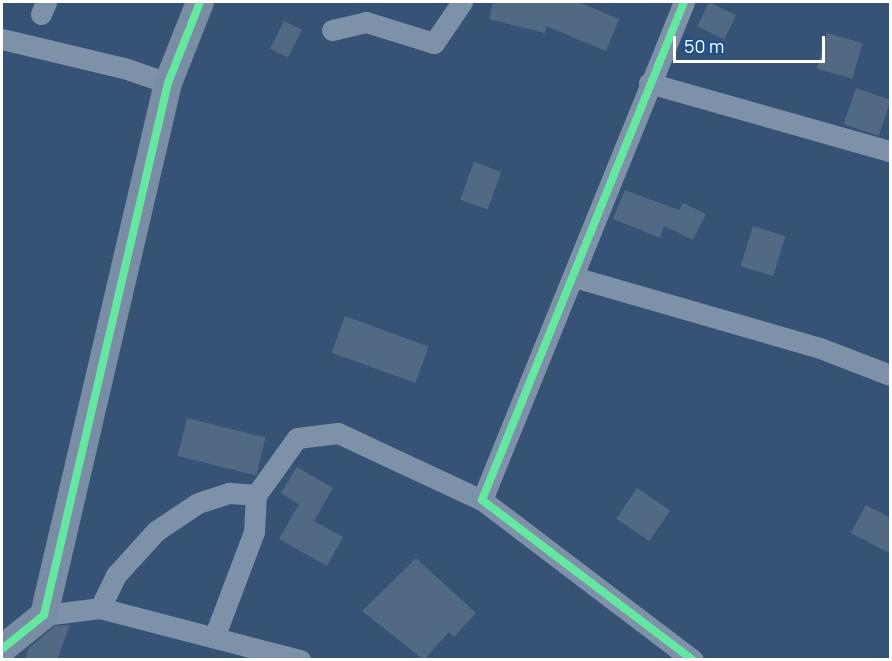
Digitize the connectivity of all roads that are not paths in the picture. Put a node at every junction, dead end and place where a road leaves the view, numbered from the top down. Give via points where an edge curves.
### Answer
1 (200, 2) edge
2 (462, 2) edge
3 (684, 2) edge
4 (332, 30) dead end
5 (2, 39) edge
6 (649, 83) junction
7 (168, 84) junction
8 (891, 151) edge
9 (574, 277) junction
10 (891, 375) edge
11 (256, 495) junction
12 (482, 500) junction
13 (100, 608) junction
14 (44, 615) junction
15 (215, 635) junction
16 (2, 649) edge
17 (300, 660) edge
18 (693, 660) edge

1 - 7 street
2 - 4 street via 434,43 366,22
3 - 6 street
5 - 7 street via 124,68
6 - 8 street
6 - 9 street
7 - 14 street
9 - 10 street via 820,348
9 - 12 street
11 - 12 street via 297,438 338,432
11 - 13 street via 229,494 198,503 156,531 116,575
11 - 15 street via 254,532
12 - 18 street
13 - 14 street
13 - 15 street
14 - 16 street
15 - 17 street

